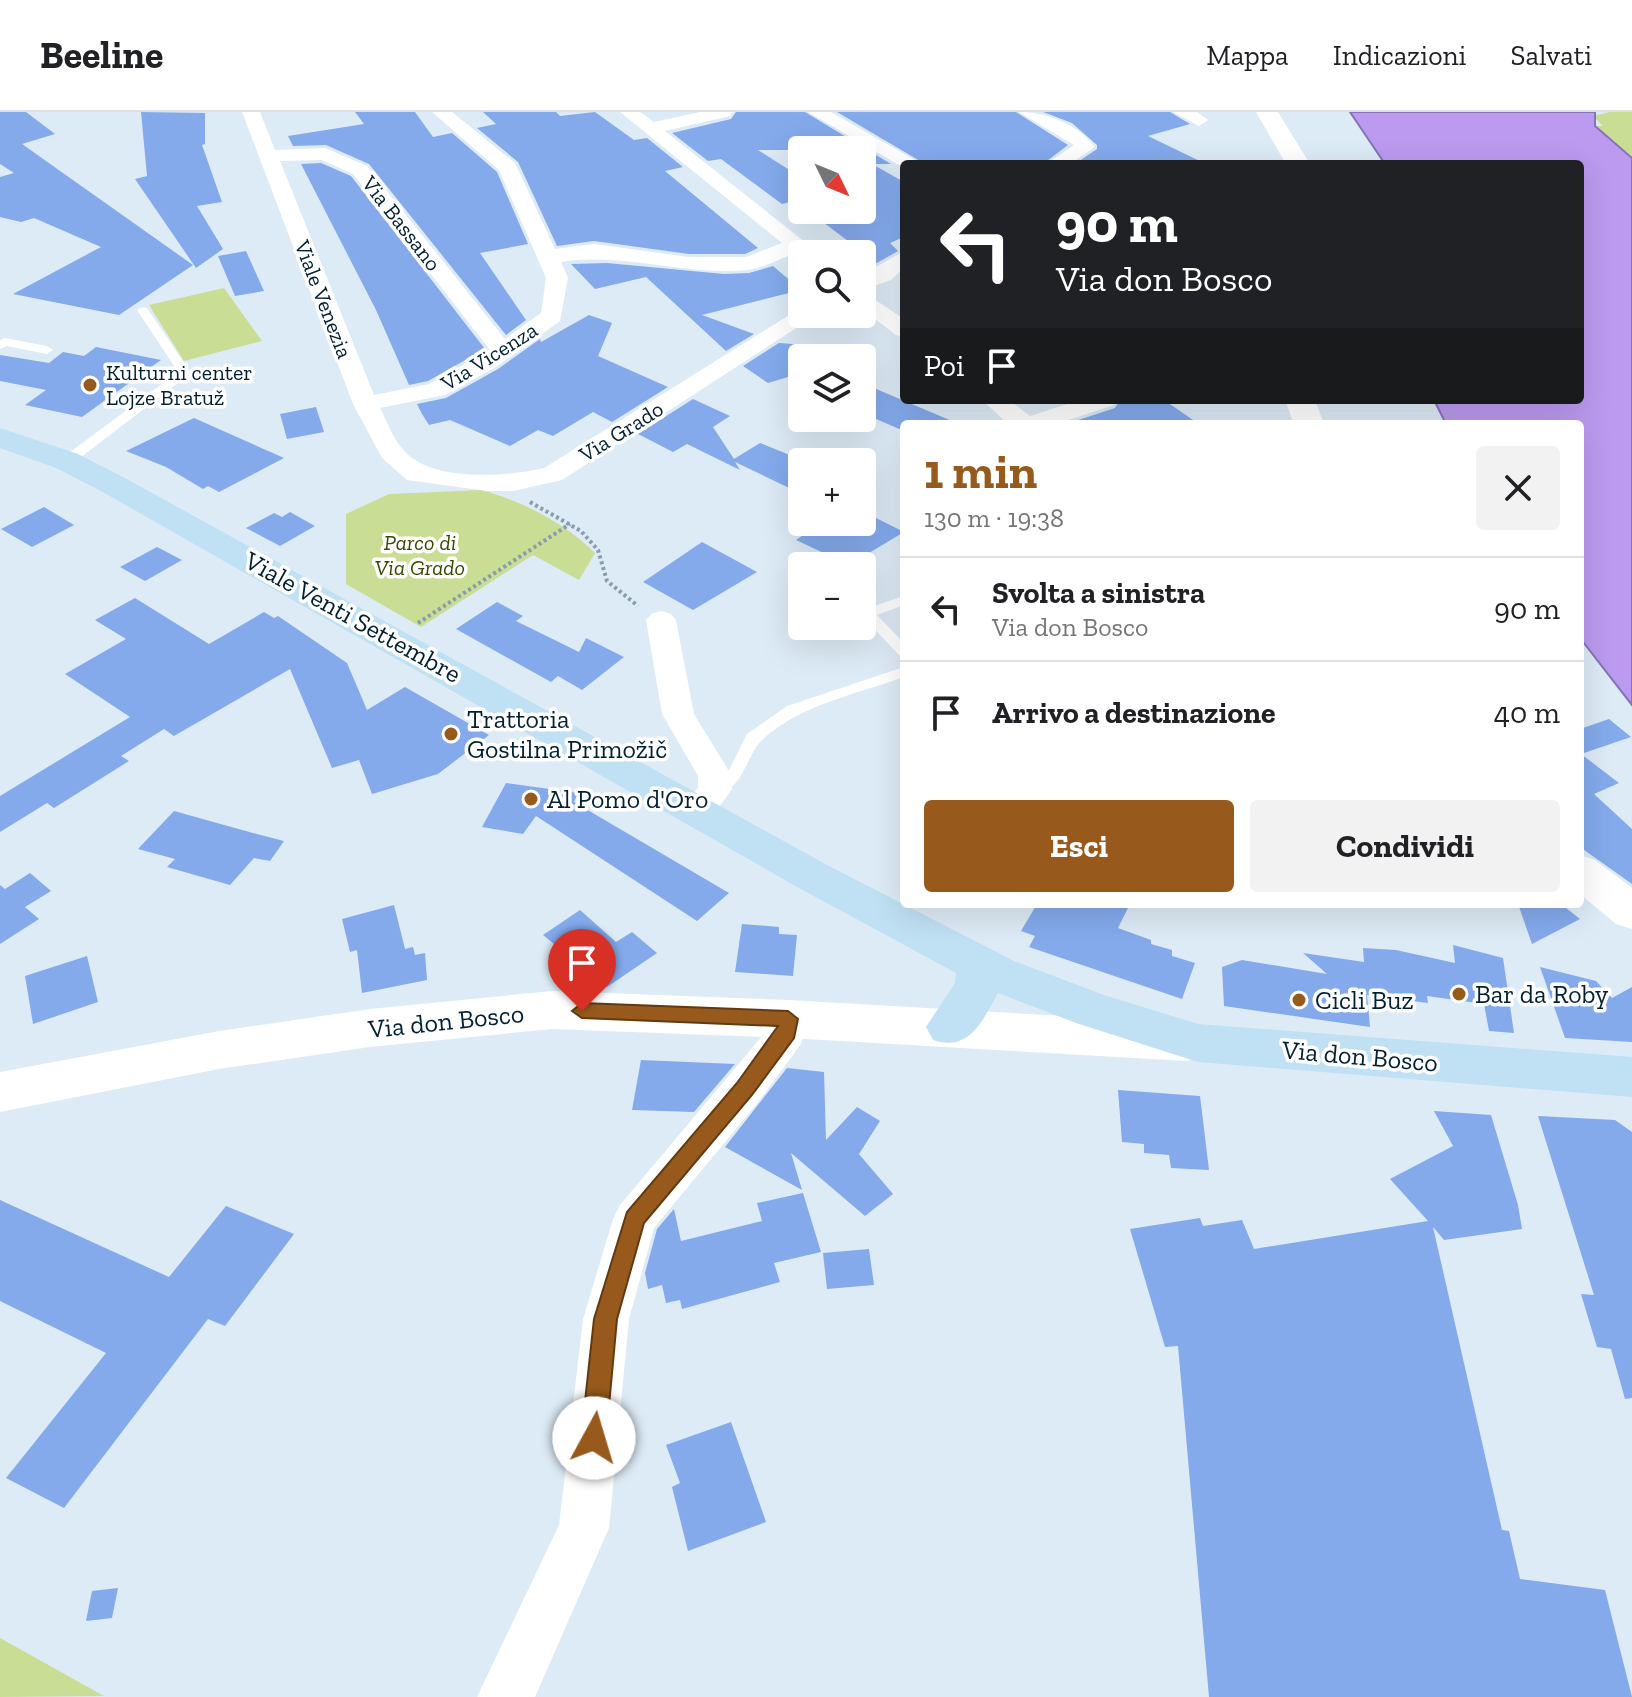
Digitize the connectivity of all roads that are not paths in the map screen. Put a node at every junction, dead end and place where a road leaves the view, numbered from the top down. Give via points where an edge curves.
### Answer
1 (251, 112) edge
2 (629, 112) edge
3 (724, 112) edge
4 (817, 112) edge
5 (1028, 112) edge
6 (1267, 112) edge
7 (449, 113) edge
8 (649, 129) junction
9 (268, 156) junction
10 (905, 160) edge
11 (1063, 160) edge
12 (1296, 160) edge
13 (792, 240) edge
14 (788, 253) edge
15 (548, 257) junction
16 (900, 260) edge
17 (876, 278) edge
18 (876, 309) edge
19 (143, 310) dead end
20 (788, 326) edge
21 (900, 327) edge
22 (0, 345) edge
23 (47, 350) dead end
24 (503, 351) junction
25 (365, 404) junction
26 (1000, 404) edge
27 (1092, 404) edge
28 (1022, 420) edge
29 (1040, 420) edge
30 (0, 437) edge
31 (67, 461) junction
32 (416, 474) joint
33 (900, 601) edge
34 (661, 620) road end
35 (900, 648) edge
36 (900, 673) edge
37 (707, 800) junction
38 (1584, 874) edge
39 (1632, 912) edge
40 (979, 964) junction
41 (788, 1019) junction
42 (1090, 1024) junction
43 (950, 1027) junction
44 (1198, 1043) joint
45 (1632, 1077) edge
46 (0, 1092) edge
47 (504, 1697) edge

1 - 9 street, Viale Venezia
2 - 8 street
3 - 8 street
4 - 10 street
5 - 11 street via 1085,147
6 - 12 street
7 - 15 street, Via Vicenza via 508,167
8 - 13 street
9 - 24 street, Via Bassano via 325,154 360,170
9 - 25 street, Viale Venezia
14 - 15 street via 749,263 689,264 594,250
15 - 24 street, Via Vicenza via 557,278 552,316
16 - 17 street
18 - 21 street
19 - 31 lane via 185,373
20 - 32 street, Via Grado via 553,474 513,483
22 - 23 lane
24 - 25 street, Via Vicenza via 436,390
25 - 32 street, Viale Venezia via 391,453
26 - 28 street
27 - 29 street
30 - 31 main road, Viale Venti Settembre
31 - 37 main road, Viale Venti Settembre via 387,636
33 - 35 lane via 867,613
34 - 37 street via 678,714 711,764
36 - 37 lane via 793,710 753,738 736,773
37 - 40 main road, Viale Venti Settembre
38 - 39 street
40 - 42 main road, Viale Venti Settembre
40 - 43 main road via 978,986
41 - 43 street, Via don Bosco
41 - 46 street, Via don Bosco via 537,1011 249,1046
41 - 47 street via 787,1033 745,1089 635,1219 606,1319 584,1528
42 - 43 street, Via don Bosco
42 - 44 street, Via don Bosco
44 - 45 main road, Via don Bosco

